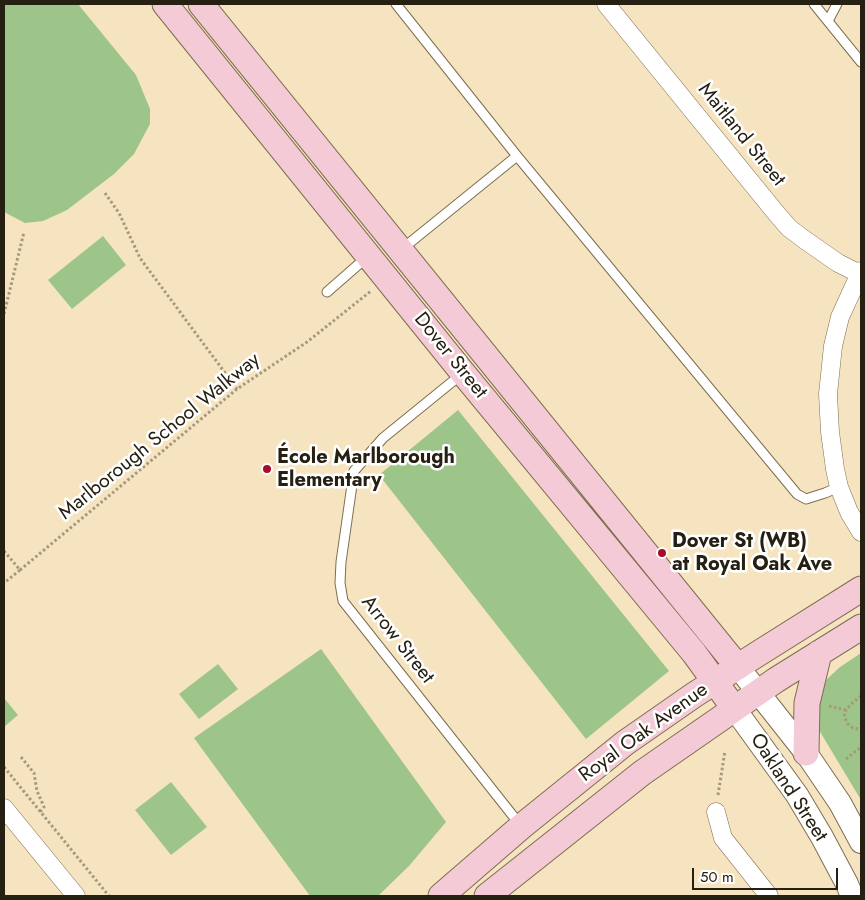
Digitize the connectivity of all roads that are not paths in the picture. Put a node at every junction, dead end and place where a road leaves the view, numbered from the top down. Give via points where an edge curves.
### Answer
1 (165, 4) edge
2 (202, 4) edge
3 (396, 4) edge
4 (606, 4) edge
5 (814, 4) edge
6 (837, 4) edge
7 (828, 21) junction
8 (861, 62) edge
9 (517, 156) junction
10 (401, 250) junction
11 (369, 256) junction
12 (860, 272) edge
13 (328, 292) dead end
14 (463, 373) junction
15 (839, 487) junction
16 (861, 532) edge
17 (861, 589) edge
18 (861, 627) edge
19 (819, 654) junction
20 (738, 667) junction
21 (715, 682) junction
22 (758, 692) junction
23 (734, 708) junction
24 (806, 753) junction
25 (4, 808) edge
26 (716, 812) road end
27 (522, 826) junction
28 (861, 842) edge
29 (76, 896) edge
30 (440, 896) edge
31 (487, 896) edge
32 (769, 896) edge
33 (852, 896) edge

1 - 11 main road, Dover Street
2 - 10 main road, Dover Street
3 - 9 lane
4 - 12 street, Maitland Street via 790,228 830,258
5 - 7 lane
6 - 7 lane
7 - 8 lane
9 - 10 lane
9 - 15 lane via 796,494 806,499
10 - 20 main road, Dover Street
11 - 13 lane
11 - 14 main road, Dover Street
12 - 15 street via 840,317 829,373 830,432
14 - 21 main road, Dover Street
14 - 27 lane, Arrow Street via 383,438 354,472 340,583 343,601
15 - 16 street
17 - 20 main road, Royal Oak Avenue
18 - 19 main road, Royal Oak Avenue
19 - 22 main road, Royal Oak Avenue
19 - 24 main road via 807,703
20 - 21 main road, Royal Oak Avenue
20 - 22 street, Dover Street
21 - 23 main road, Dover Street
21 - 27 main road, Royal Oak Avenue via 625,743
22 - 23 main road, Royal Oak Avenue
22 - 24 street, Oakland Street
23 - 31 main road, Royal Oak Avenue via 642,773
23 - 33 street, Oakland Street via 797,795
24 - 28 street, Oakland Street via 840,803
25 - 29 street
26 - 32 street via 723,838
27 - 30 main road, Royal Oak Avenue

